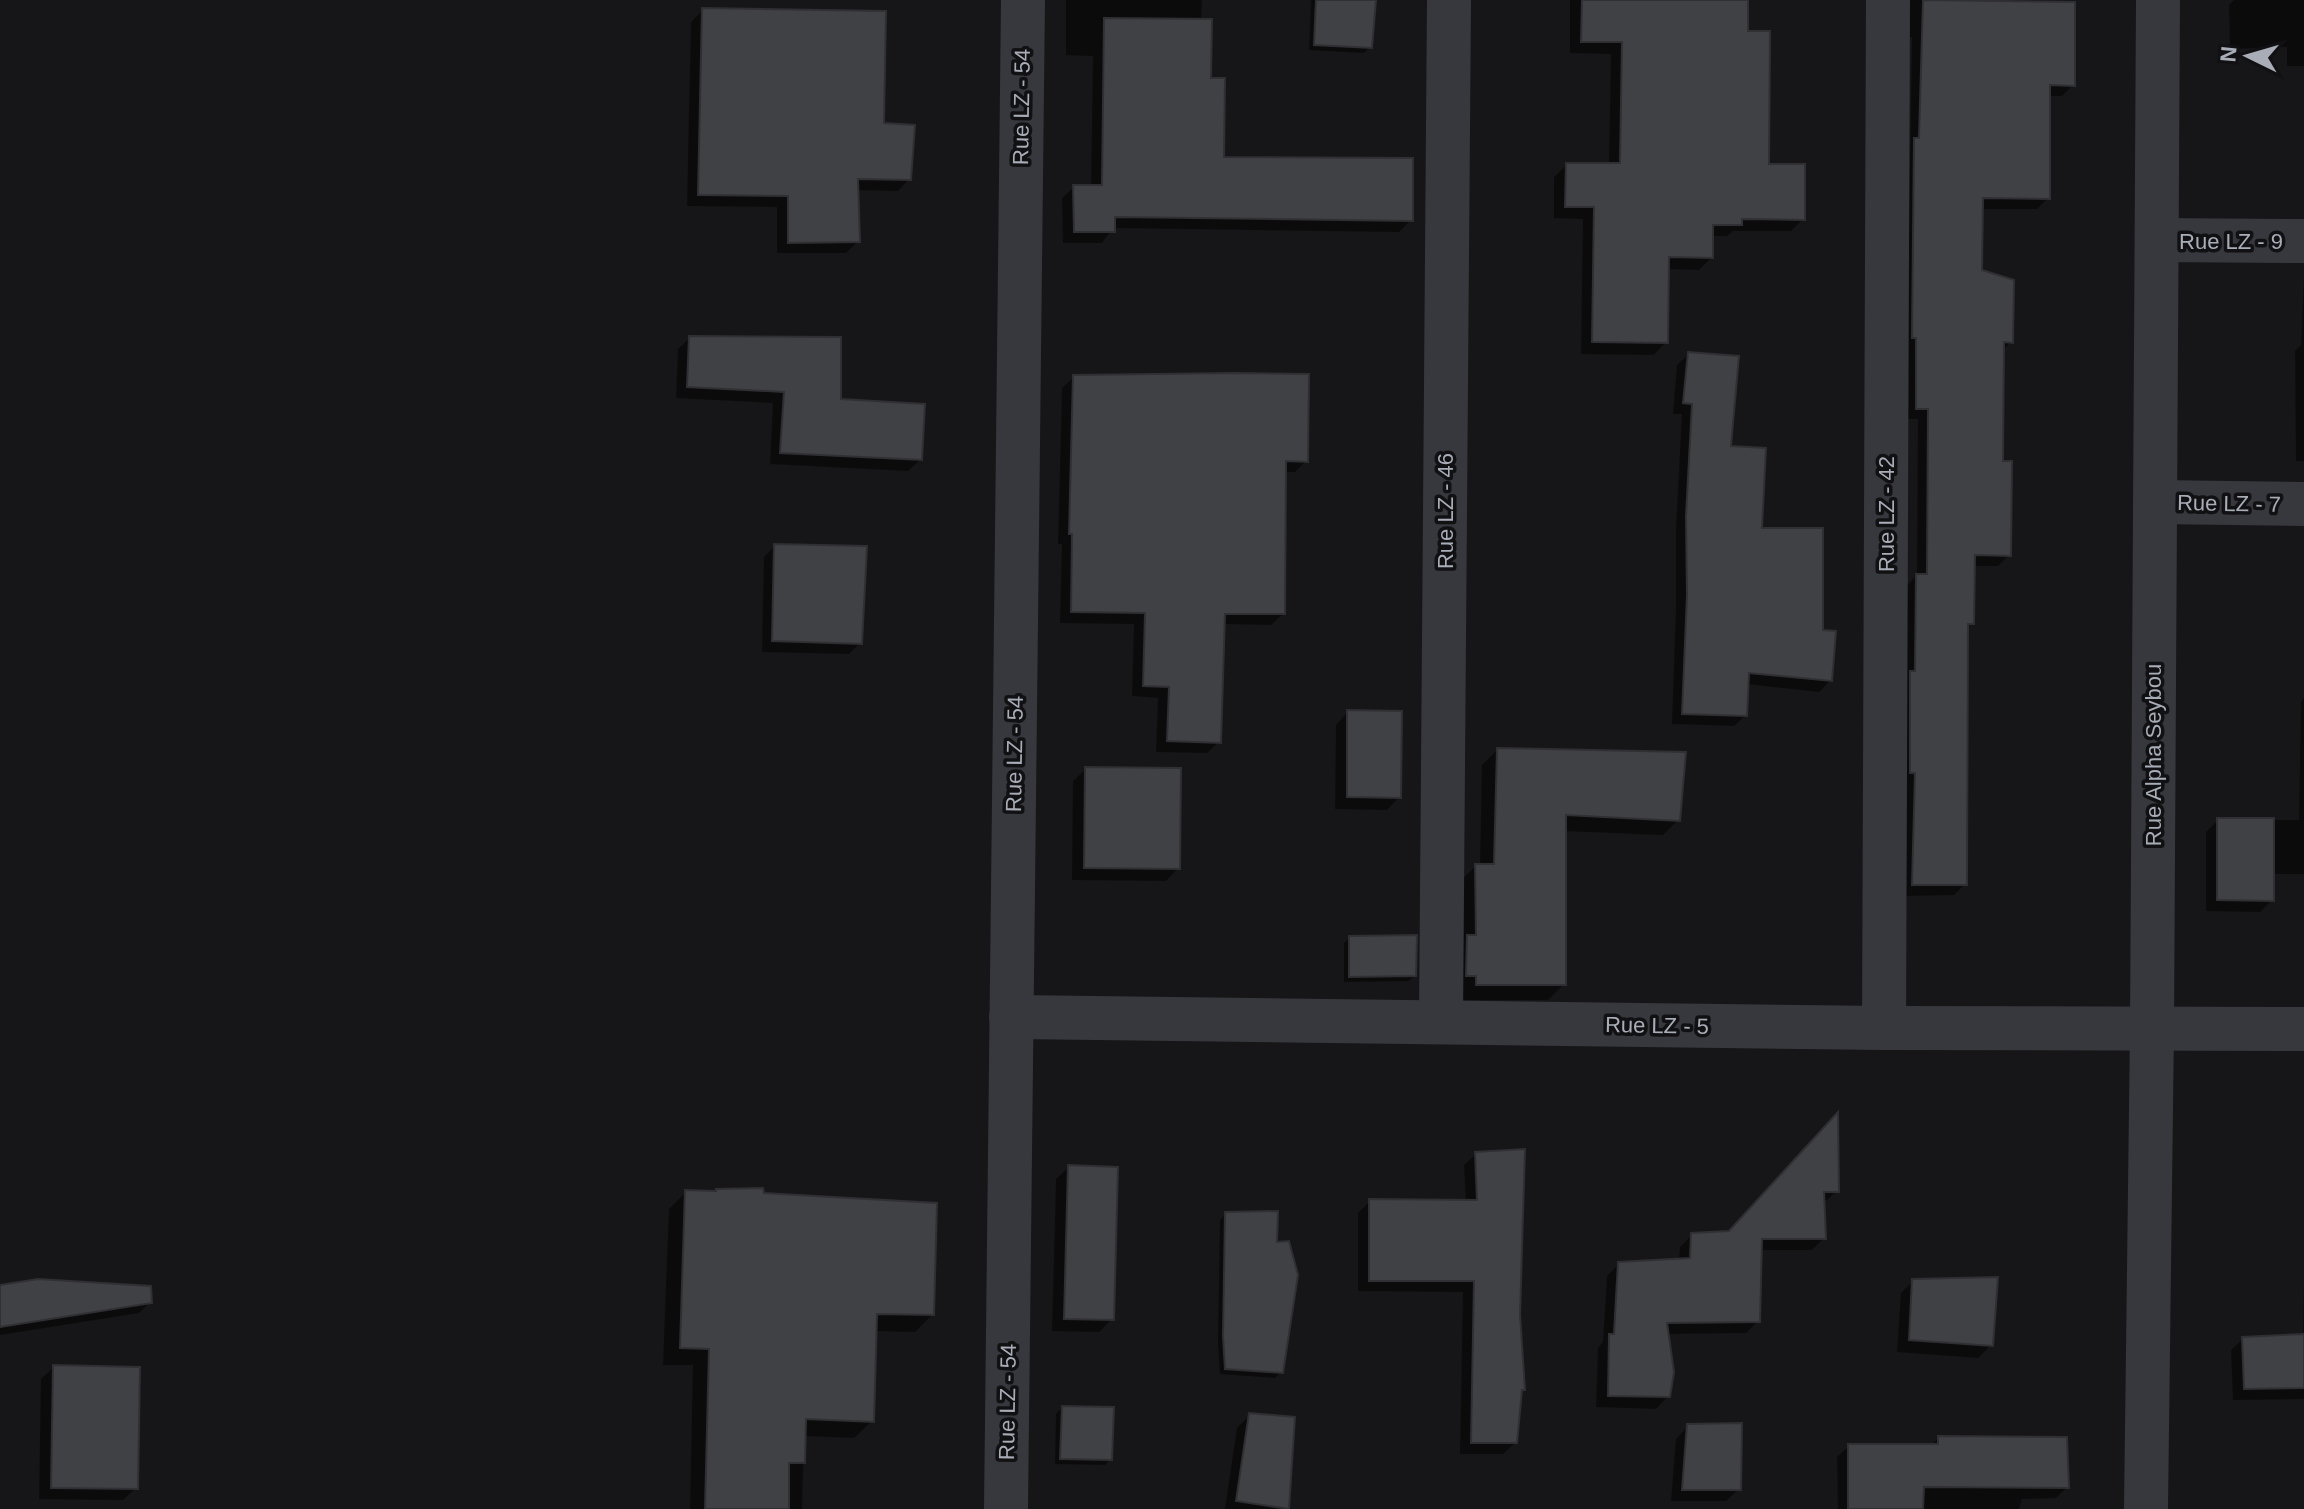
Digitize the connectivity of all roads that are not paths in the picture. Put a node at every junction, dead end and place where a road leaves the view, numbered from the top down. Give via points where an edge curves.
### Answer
1 (1023, 0) edge
2 (1449, 0) edge
3 (1888, 0) edge
4 (2158, 0) edge
5 (2157, 240) junction
6 (2304, 241) edge
7 (2155, 502) junction
8 (2304, 504) edge
9 (1011, 1017) junction
10 (1441, 1022) junction
11 (1884, 1028) junction
12 (2152, 1028) junction
13 (2304, 1029) edge
14 (1006, 1509) edge
15 (2146, 1509) edge

1 - 9 street, Rue LZ - 54
2 - 10 street, Rue LZ - 46
3 - 11 street, Rue LZ - 42
4 - 5 street, Rue Alpha Seybou
5 - 6 street, Rue LZ - 9
5 - 7 street, Rue Alpha Seybou
7 - 8 street, Rue LZ - 7
7 - 12 street, Rue Alpha Seybou
9 - 10 street, Rue LZ - 5
9 - 14 street, Rue LZ - 54
10 - 11 street, Rue LZ - 5
11 - 12 street, Rue LZ - 5
12 - 13 street, Rue LZ - 5
12 - 15 street, Rue Alpha Seybou

